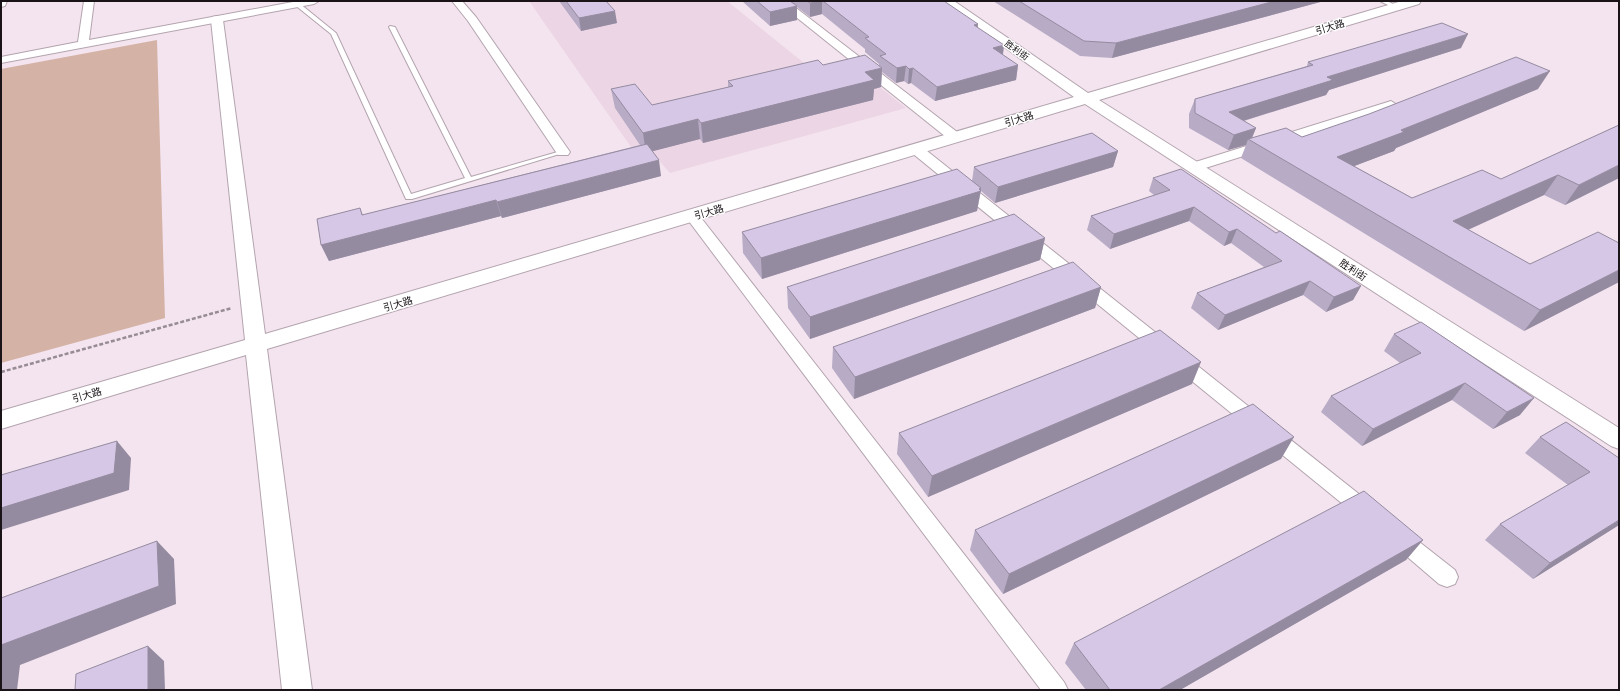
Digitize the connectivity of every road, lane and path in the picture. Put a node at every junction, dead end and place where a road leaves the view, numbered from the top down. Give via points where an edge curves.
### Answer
1 (2, 1) edge
2 (89, 1) edge
3 (314, 1) edge
4 (456, 1) edge
5 (781, 1) edge
6 (946, 1) edge
7 (960, 1) edge
8 (1416, 1) edge
9 (1, 4) edge
10 (297, 4) junction
11 (1390, 4) edge
12 (217, 20) junction
13 (392, 27) dead end
14 (83, 45) junction
15 (1, 60) edge
16 (1087, 99) junction
17 (1391, 105) edge
18 (956, 138) junction
19 (917, 150) junction
20 (564, 152) joint
21 (1194, 167) junction
22 (469, 179) junction
23 (693, 217) junction
24 (251, 303) junction
25 (256, 346) junction
26 (1, 372) edge
27 (1, 420) edge
28 (1619, 440) edge
29 (1447, 577) dead end
30 (297, 690) edge
31 (1056, 690) edge

1 - 9 street
2 - 14 street
3 - 10 street
4 - 20 street via 472,19
5 - 18 street
6 - 16 street, 胜利街
7 - 16 street, 胜利街 via 1078,82
8 - 11 street, 引大路
10 - 12 street
10 - 22 lane via 333,33 409,197
11 - 16 street, 引大路
12 - 14 street
12 - 24 street
13 - 22 lane
14 - 15 street
16 - 18 street, 引大路
16 - 21 street, 胜利街
17 - 21 street
18 - 19 street, 引大路
19 - 23 street, 引大路
19 - 29 street
20 - 22 lane
21 - 28 street, 胜利街
23 - 25 street, 引大路
23 - 31 street
24 - 25 street
24 - 26 path
25 - 27 street, 引大路
25 - 30 street

